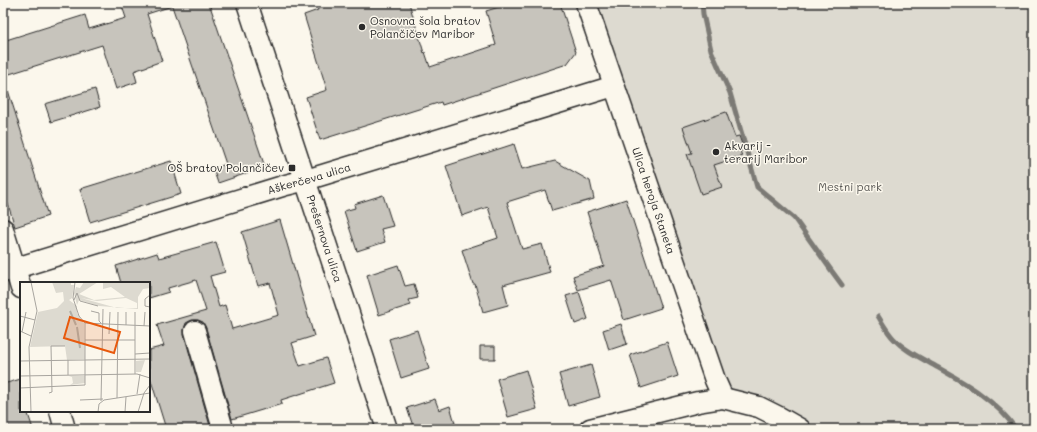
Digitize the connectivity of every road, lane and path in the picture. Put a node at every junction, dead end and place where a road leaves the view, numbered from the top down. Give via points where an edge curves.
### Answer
1 (247, 3) edge
2 (586, 3) edge
3 (614, 86) junction
4 (306, 180) junction
5 (3, 229) edge
6 (9, 270) edge
7 (20, 286) edge
8 (195, 330) dead end
9 (723, 398) junction
10 (60, 412) edge
11 (65, 429) edge
12 (223, 429) edge
13 (387, 429) edge
14 (590, 429) edge
15 (800, 429) edge

1 - 4 street, Prešernova ulica
2 - 3 street, Ulica heroja Staneta
3 - 4 street, Aškerčeva ulica
3 - 9 street, Ulica heroja Staneta
4 - 6 street, Aškerčeva ulica
4 - 13 street, Prešernova ulica
5 - 6 street
6 - 7 street
8 - 12 street
9 - 14 street
9 - 15 street via 759,407
10 - 11 street

